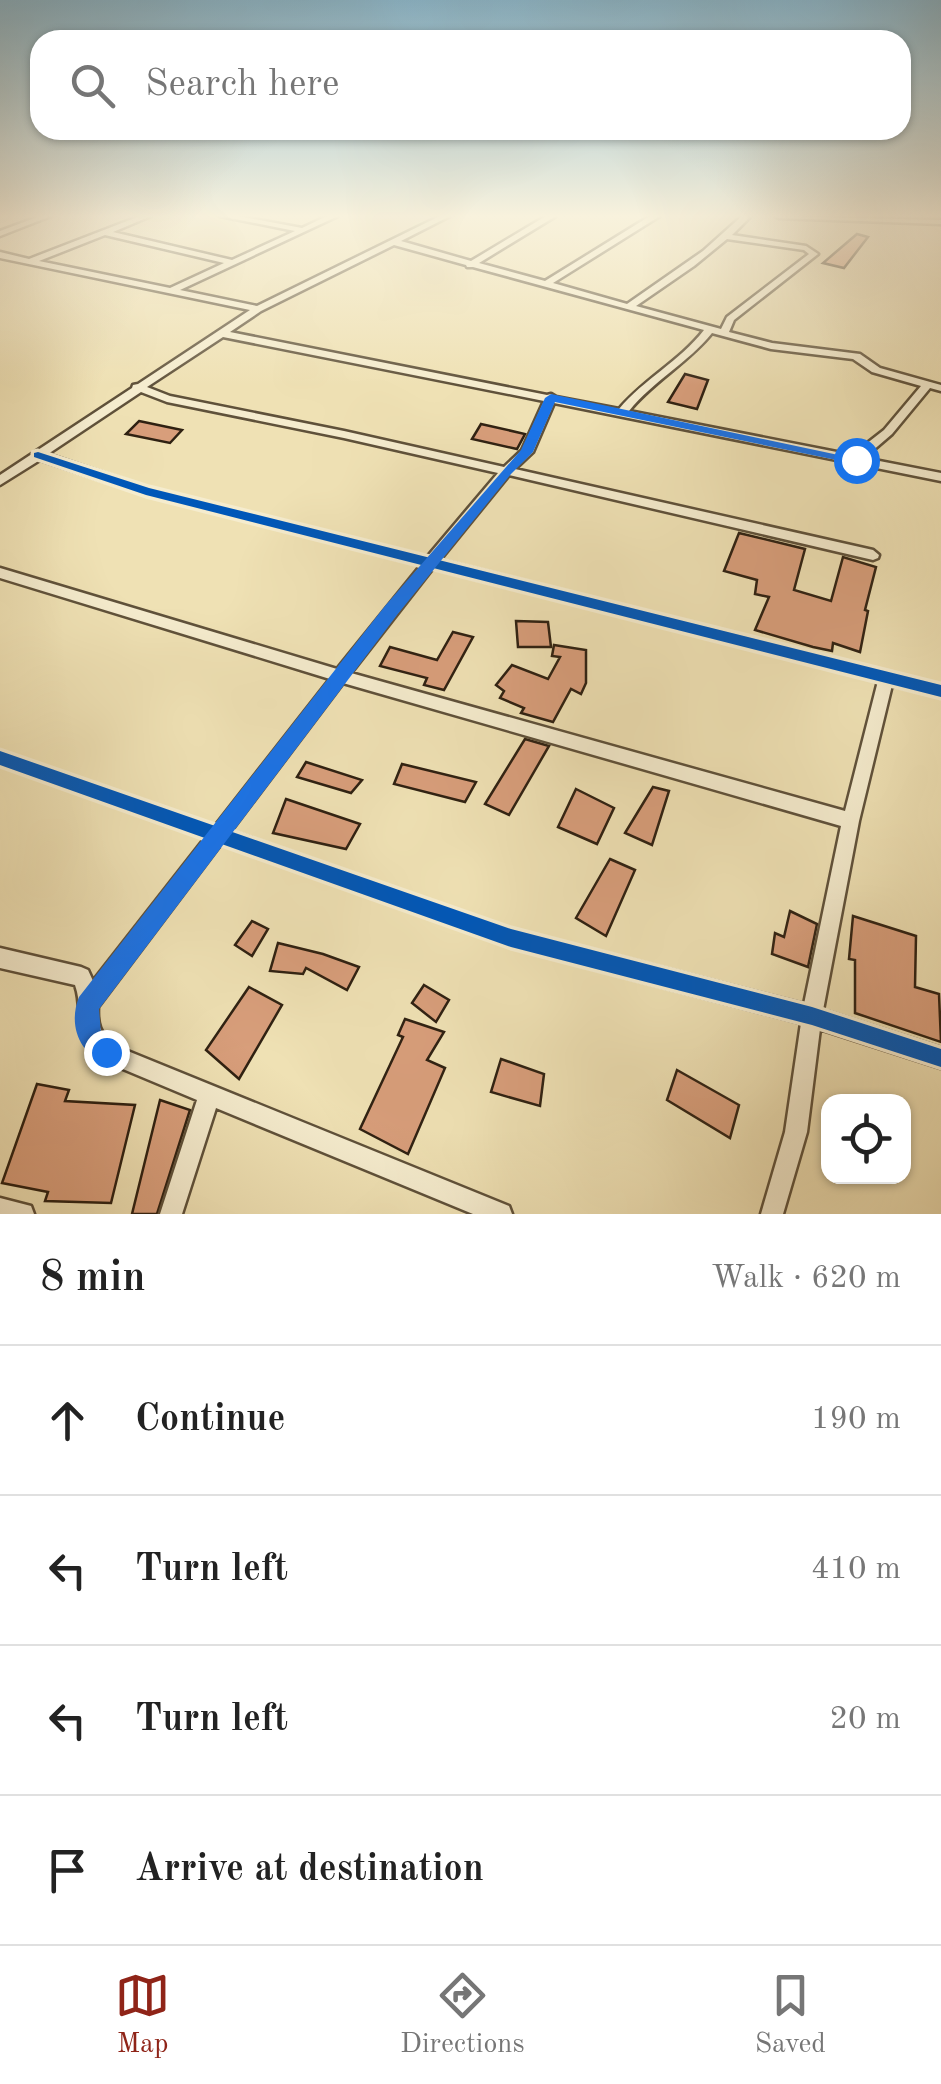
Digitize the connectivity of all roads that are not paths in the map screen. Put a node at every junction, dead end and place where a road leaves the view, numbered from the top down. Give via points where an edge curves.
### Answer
1 (82, 273) edge
2 (208, 273) edge
3 (333, 273) edge
4 (503, 273) edge
5 (564, 273) edge
6 (677, 273) edge
7 (790, 273) edge
8 (546, 284) junction
9 (171, 291) junction
10 (630, 306) junction
11 (258, 310) junction
12 (710, 329) junction
13 (220, 333) junction
14 (724, 333) junction
15 (927, 385) junction
16 (137, 387) junction
17 (941, 388) edge
18 (551, 398) junction
19 (623, 412) junction
20 (38, 455) junction
21 (856, 460) junction
22 (506, 471) junction
23 (941, 477) edge
24 (0, 481) edge
25 (872, 555) dead end
26 (429, 564) junction
27 (0, 573) edge
28 (344, 675) junction
29 (887, 676) junction
30 (941, 691) edge
31 (0, 758) edge
32 (851, 820) junction
33 (217, 832) junction
34 (0, 958) edge
35 (87, 1006) junction
36 (812, 1016) junction
37 (941, 1058) edge
38 (210, 1093) junction
39 (0, 1208) edge
40 (23, 1214) edge
41 (171, 1214) edge
42 (501, 1214) edge
43 (772, 1214) edge

1 - 9 street
2 - 9 street
3 - 11 street
4 - 8 street
5 - 8 street
6 - 10 street
7 - 14 street via 730,319
8 - 10 street
9 - 11 street
10 - 12 street
11 - 13 street
12 - 14 street
12 - 19 street via 694,353
13 - 16 street
13 - 18 street
14 - 15 street via 856,356 876,370
15 - 17 street
15 - 21 street
16 - 20 street
16 - 22 street
18 - 19 street
18 - 22 street via 527,452
19 - 21 street
20 - 24 street
20 - 26 street via 146,491
21 - 23 street
22 - 25 street
22 - 26 street
26 - 28 street
26 - 29 street
27 - 28 street
28 - 32 street
28 - 33 street
29 - 30 street
29 - 32 street
31 - 33 street
32 - 36 street
33 - 35 street
33 - 36 street via 511,938
34 - 35 street via 81,978
35 - 38 street via 89,1039 106,1052
36 - 37 street
36 - 43 street via 796,1132
38 - 41 street
38 - 42 street
39 - 40 street

